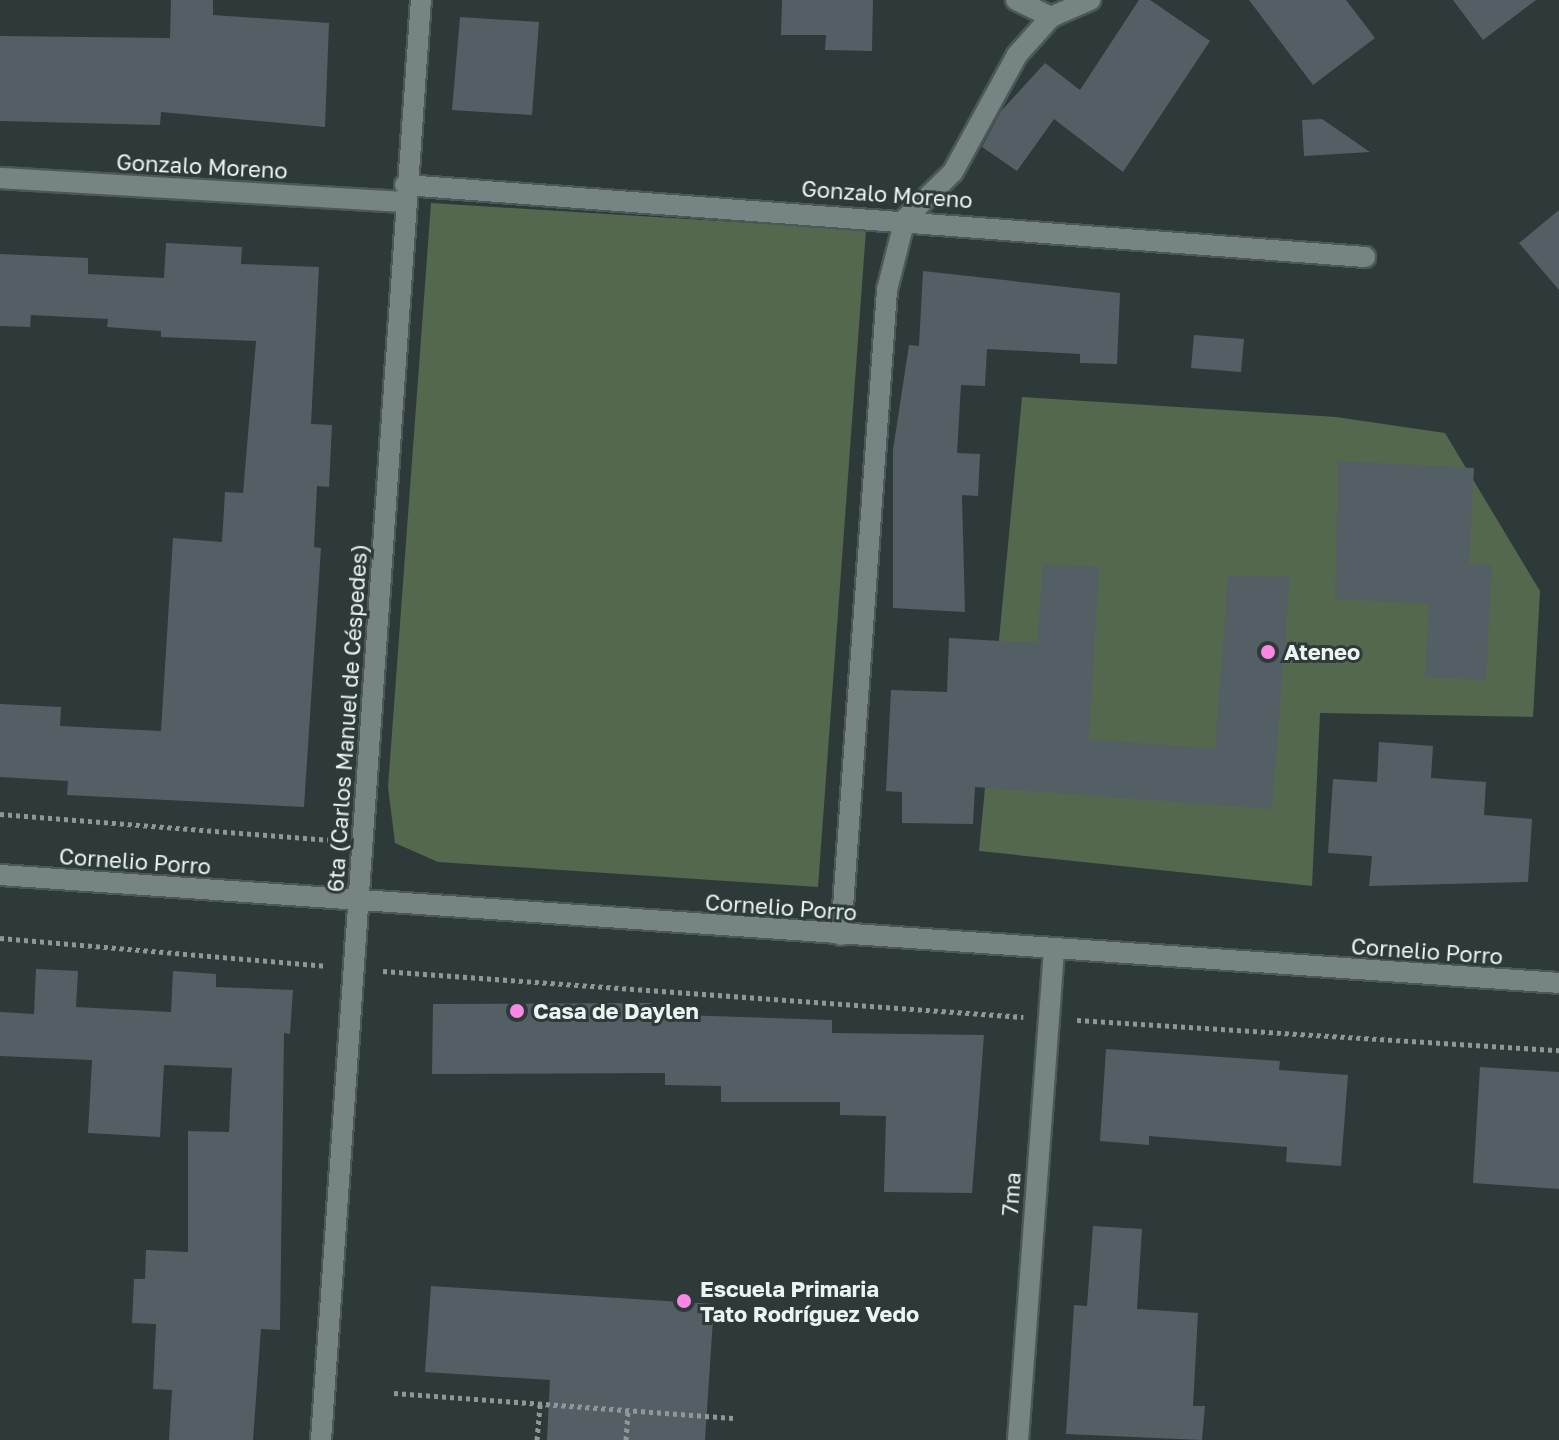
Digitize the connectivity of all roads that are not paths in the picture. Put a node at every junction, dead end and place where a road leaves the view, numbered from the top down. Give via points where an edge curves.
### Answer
1 (421, 0) edge
2 (1016, 0) edge
3 (1090, 0) edge
4 (1051, 17) junction
5 (0, 178) edge
6 (403, 194) junction
7 (905, 219) junction
8 (1365, 257) dead end
9 (0, 875) edge
10 (360, 903) junction
11 (841, 935) junction
12 (1054, 952) junction
13 (1559, 983) edge
14 (321, 1440) edge
15 (1018, 1440) edge

1 - 6 street, 6ta (Carlos Manuel de Céspedes)
2 - 4 street
3 - 4 street
4 - 7 street via 1017,55 953,172
5 - 6 street, Gonzalo Moreno
6 - 7 street, Gonzalo Moreno
6 - 10 street, 6ta (Carlos Manuel de Céspedes)
7 - 8 street, Gonzalo Moreno
7 - 11 street via 887,290
9 - 10 street, Cornelio Porro
10 - 11 street, Cornelio Porro
10 - 14 street, 6ta (Carlos Manuel de Céspedes)
11 - 12 street, Cornelio Porro
12 - 13 street, Cornelio Porro
12 - 15 street, 7ma

